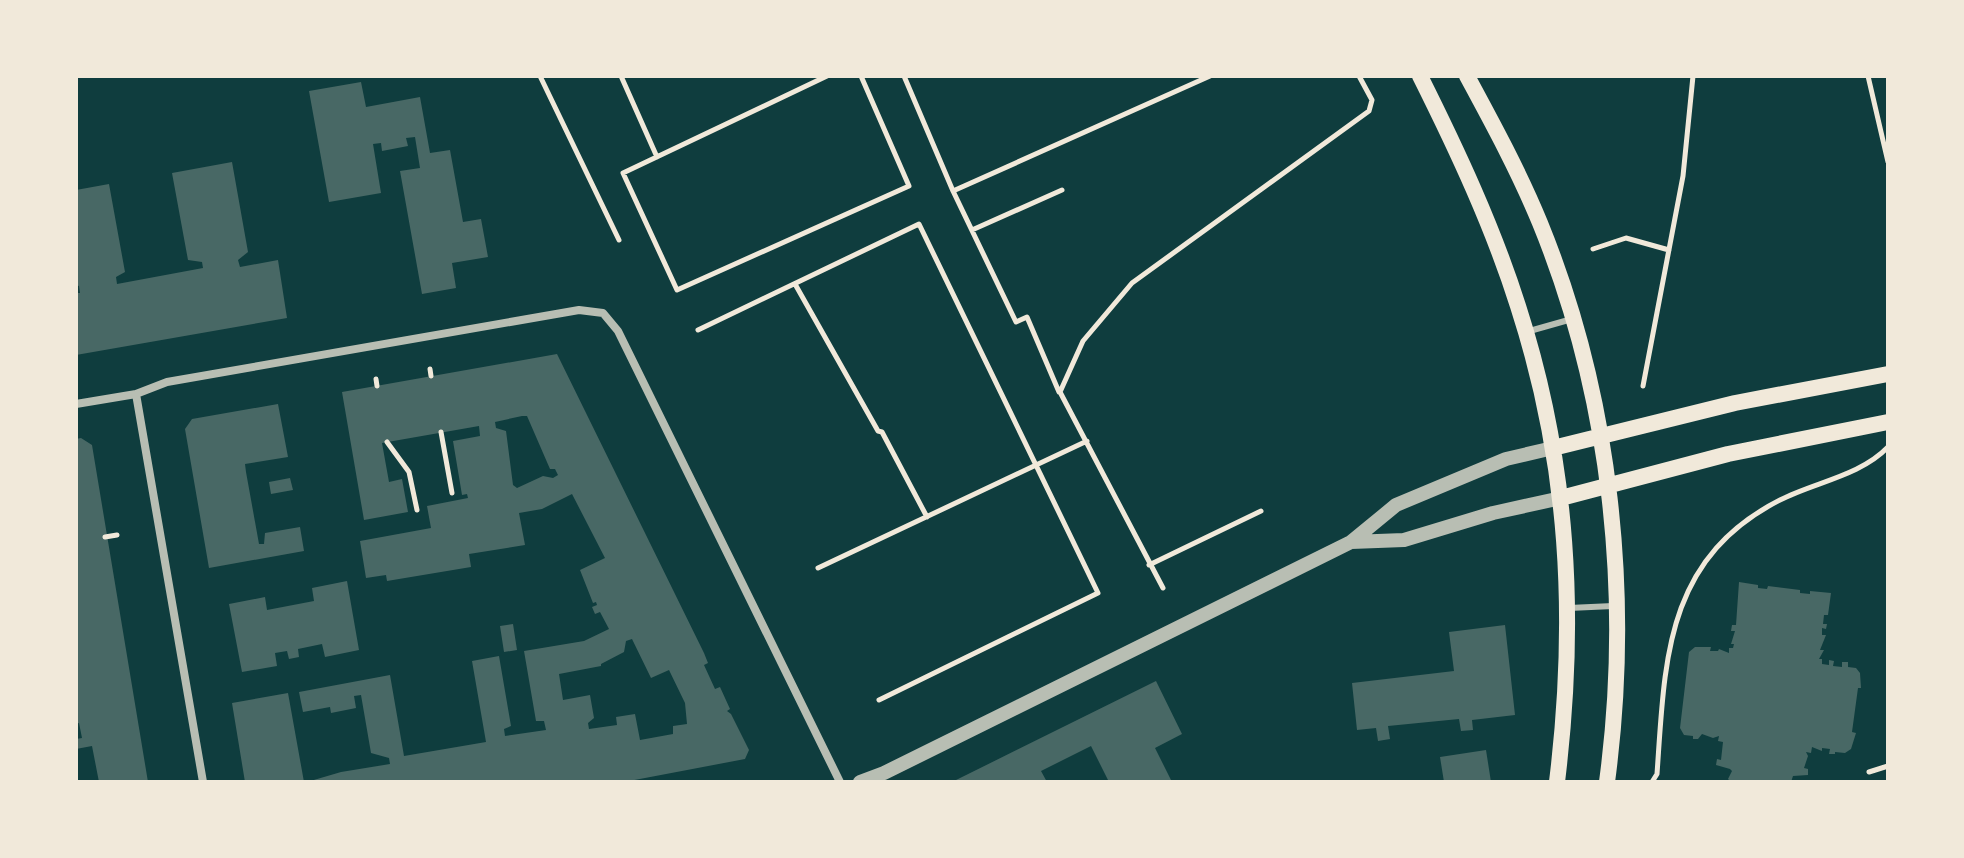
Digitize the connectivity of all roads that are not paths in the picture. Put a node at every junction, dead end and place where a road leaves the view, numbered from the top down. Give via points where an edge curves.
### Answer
1 (1420, 76) edge
2 (1467, 76) edge
3 (1572, 319) junction
4 (1526, 332) junction
5 (1888, 374) edge
6 (136, 394) junction
7 (76, 404) edge
8 (1888, 422) edge
9 (1600, 437) junction
10 (1553, 448) junction
11 (1607, 485) junction
12 (1561, 498) junction
13 (1351, 542) junction
14 (1616, 606) junction
15 (1569, 608) junction
16 (203, 782) edge
17 (840, 782) edge
18 (860, 782) edge
19 (1557, 782) edge
20 (1607, 782) edge

1 - 4 main road via 1488,227
2 - 3 main road via 1532,205
3 - 4 lane
3 - 9 main road
4 - 10 main road
5 - 9 main road via 1735,403
6 - 7 street
6 - 16 street
6 - 17 street via 167,382 445,331 579,310 603,313 618,331
8 - 11 main road
9 - 10 main road
9 - 11 main road
10 - 12 main road
10 - 13 street via 1506,459 1396,505
11 - 12 main road
11 - 14 main road
12 - 13 street via 1404,540
12 - 15 main road
13 - 18 street
14 - 15 lane
14 - 20 main road
15 - 19 main road

